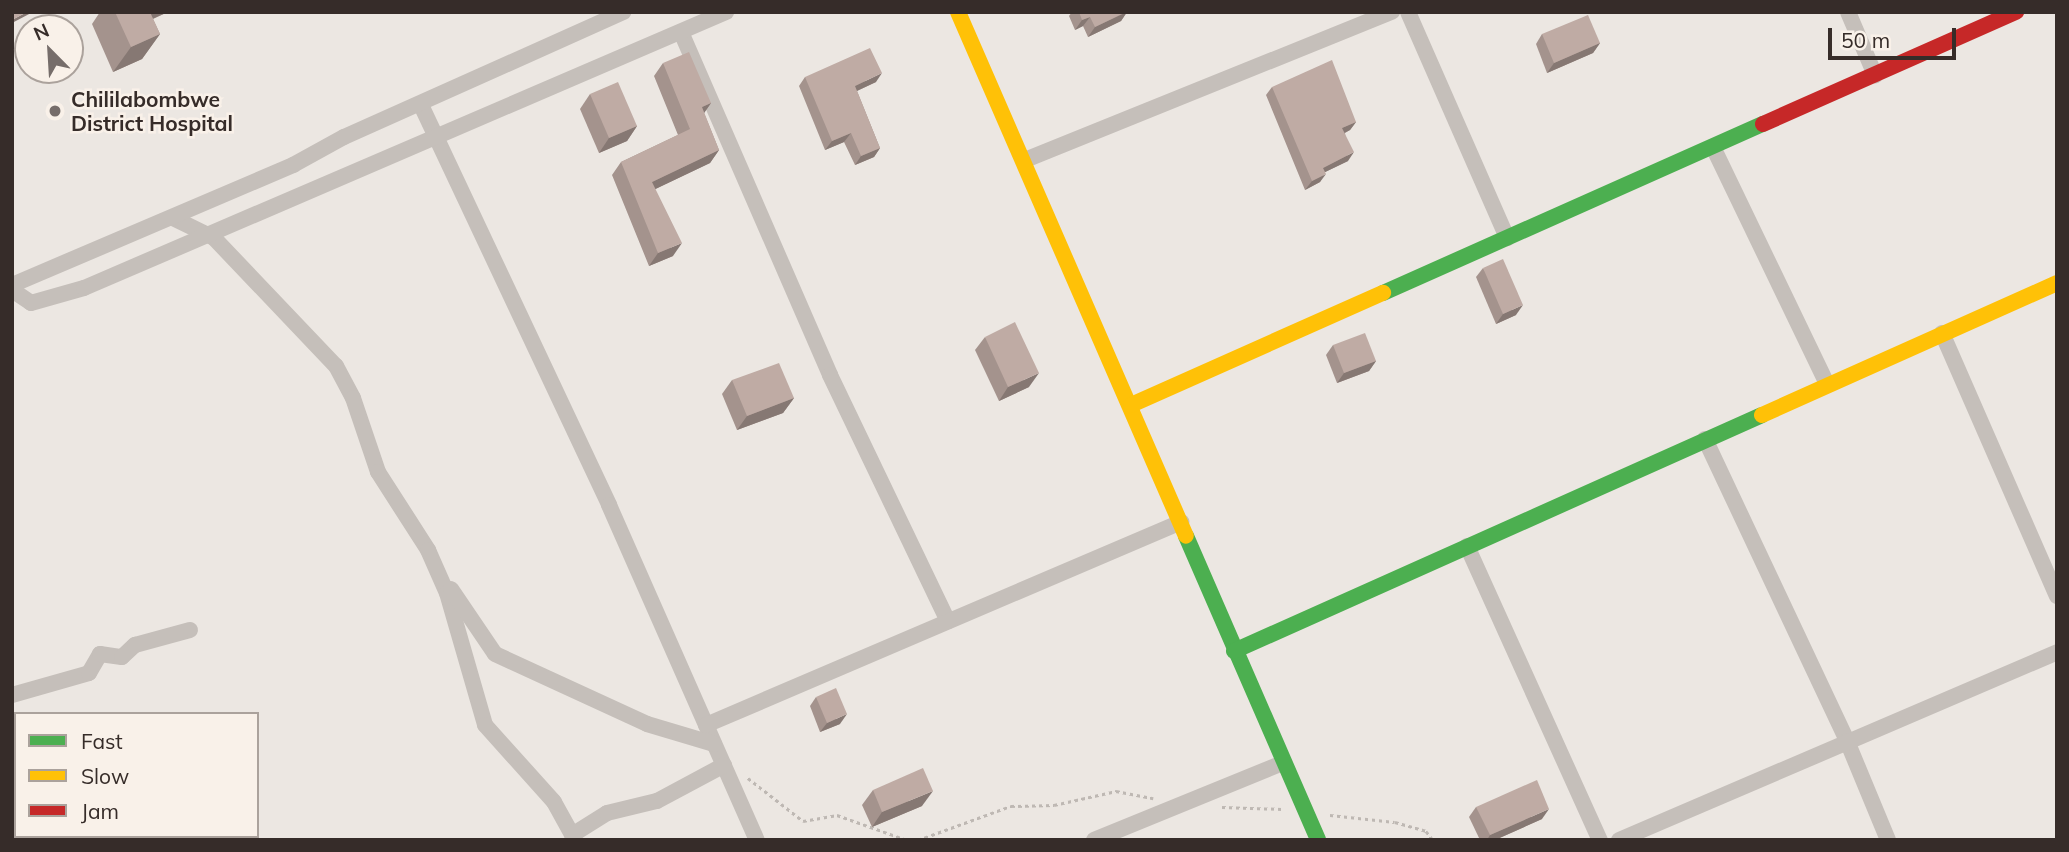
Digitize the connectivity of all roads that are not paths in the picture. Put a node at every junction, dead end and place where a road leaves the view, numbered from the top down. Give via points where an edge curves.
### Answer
1 (623, 12) edge
2 (726, 12) edge
3 (958, 12) edge
4 (1392, 12) edge
5 (1408, 12) edge
6 (1848, 12) edge
7 (2016, 12) edge
8 (681, 32) junction
9 (1875, 75) junction
10 (421, 105) junction
11 (436, 137) junction
12 (1713, 147) junction
13 (1025, 160) junction
14 (173, 218) junction
15 (210, 235) junction
16 (1507, 238) junction
17 (2057, 283) edge
18 (12, 288) edge
19 (1942, 333) junction
20 (1827, 384) junction
21 (1131, 405) junction
22 (1705, 439) junction
23 (1181, 522) junction
24 (1467, 546) junction
25 (435, 566) junction
26 (2057, 596) edge
27 (948, 621) junction
28 (190, 630) dead end
29 (1234, 651) junction
30 (2057, 652) edge
31 (12, 695) edge
32 (706, 725) junction
33 (1847, 742) junction
34 (714, 744) junction
35 (1283, 763) junction
36 (724, 765) junction
37 (573, 837) edge
38 (757, 840) edge
39 (1094, 840) edge
40 (1318, 840) edge
41 (1600, 840) edge
42 (1619, 840) edge
43 (1888, 840) edge

1 - 10 street
2 - 8 street
3 - 13 street
4 - 13 street
5 - 16 street
6 - 9 street
7 - 9 street
8 - 11 street
8 - 27 street via 830,375
9 - 12 street
10 - 11 street
10 - 14 street
11 - 15 street
11 - 32 street via 609,505
12 - 16 street
12 - 20 street
13 - 21 street
14 - 15 street
14 - 18 street
15 - 18 street via 49,300 31,303
15 - 25 street via 336,366 353,398 378,472
16 - 21 street
17 - 19 street
19 - 20 street
19 - 26 street
20 - 22 street
21 - 23 street
22 - 24 street
22 - 33 street
23 - 27 street
23 - 29 street
24 - 29 street
24 - 41 street
25 - 34 street via 495,654 647,724
25 - 37 street via 485,725 554,802
27 - 32 street
28 - 31 street via 135,645 122,657 100,654 89,673
29 - 35 street
30 - 33 street
32 - 34 street
33 - 42 street
33 - 43 street
34 - 36 street
35 - 39 street
35 - 40 street
36 - 37 street via 657,802 607,813
36 - 38 street

